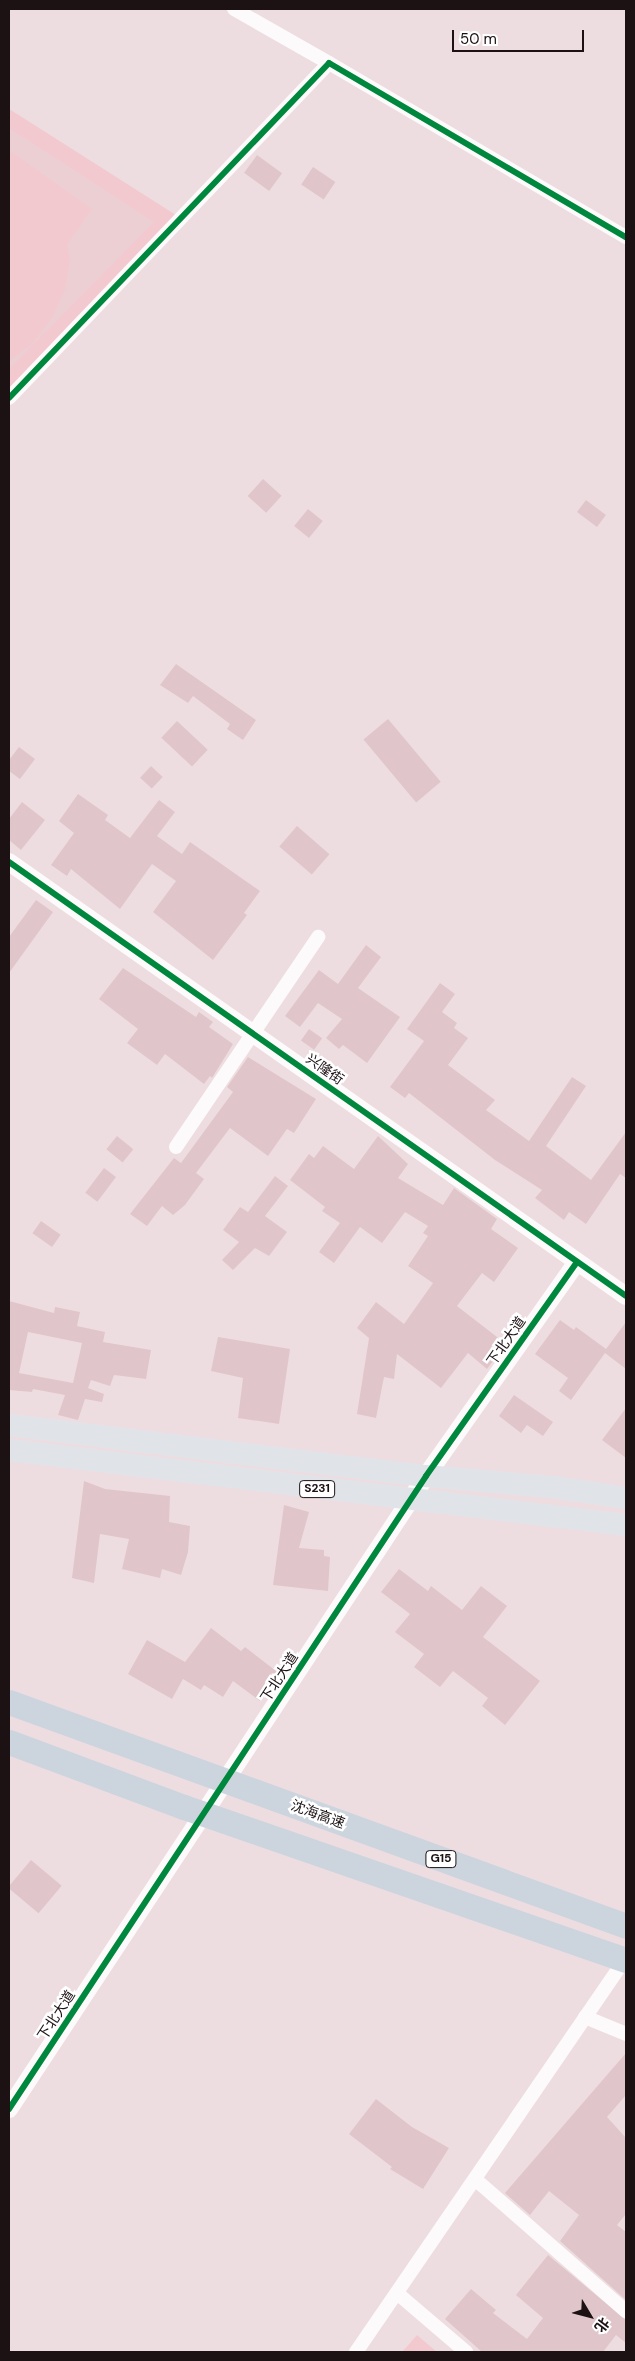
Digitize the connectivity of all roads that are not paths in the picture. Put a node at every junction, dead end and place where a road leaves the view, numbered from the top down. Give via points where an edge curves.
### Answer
1 (234, 9) edge
2 (328, 63) junction
3 (626, 237) edge
4 (9, 398) edge
5 (9, 862) edge
6 (318, 937) dead end
7 (251, 1033) junction
8 (176, 1147) dead end
9 (577, 1262) junction
10 (626, 1296) edge
11 (9, 1424) edge
12 (9, 1450) edge
13 (426, 1476) junction
14 (626, 1498) edge
15 (411, 1499) junction
16 (626, 1525) edge
17 (9, 1702) edge
18 (9, 1742) edge
19 (626, 1926) edge
20 (626, 1959) edge
21 (585, 2017) junction
22 (626, 2034) edge
23 (9, 2109) edge
24 (475, 2179) junction
25 (397, 2293) junction
26 (626, 2311) edge
27 (356, 2352) edge
28 (466, 2352) edge

1 - 2 street
2 - 3 street
2 - 4 street
5 - 7 street, 兴隆街
6 - 7 street
7 - 8 street
7 - 9 street, 兴隆街
9 - 10 street, 兴隆街
9 - 13 street, 下北大道
11 - 13 main road, S231
12 - 15 main road, S231
13 - 14 main road, S231 via 553,1487
13 - 15 street, 下北大道
15 - 16 main road, S231
15 - 23 street, 下北大道
17 - 19 highway, 沈海高速 / G15
18 - 20 highway, G15 via 184,1807
20 - 21 street
21 - 22 street
21 - 24 street
24 - 25 street
24 - 26 street
25 - 27 street
25 - 28 street

